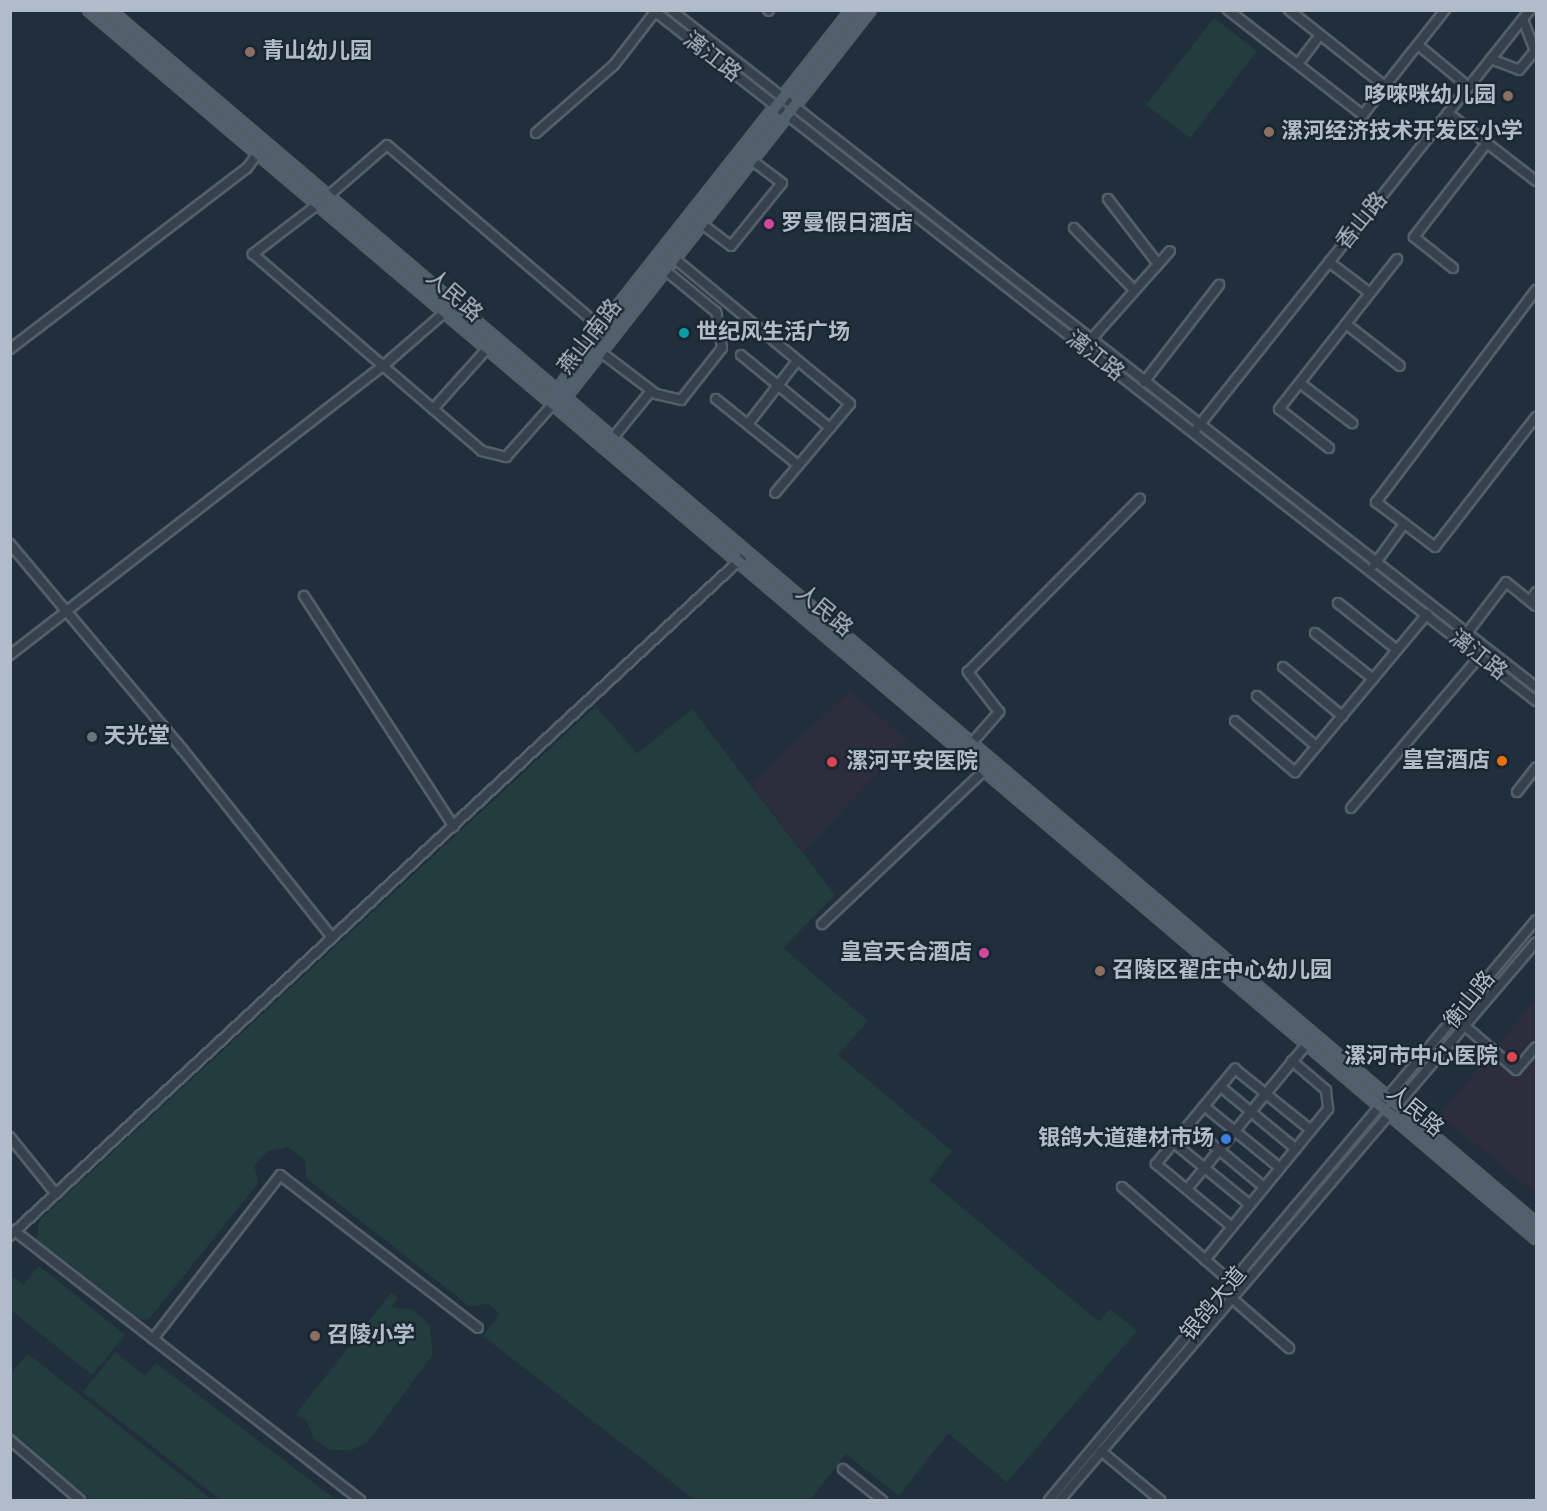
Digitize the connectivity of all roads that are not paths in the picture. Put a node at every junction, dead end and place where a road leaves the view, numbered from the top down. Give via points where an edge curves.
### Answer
1 (89, 10) edge
2 (109, 10) edge
3 (671, 10) edge
4 (852, 10) edge
5 (870, 10) edge
6 (1228, 10) edge
7 (1289, 10) edge
8 (1445, 10) edge
9 (1530, 10) edge
10 (654, 11) edge
11 (1523, 19) junction
12 (1320, 35) junction
13 (1418, 45) junction
14 (1491, 59) junction
15 (1298, 64) junction
16 (1385, 86) junction
17 (1469, 87) junction
18 (779, 102) junction
19 (790, 112) junction
20 (1448, 113) junction
21 (536, 132) dead end
22 (1486, 143) junction
23 (257, 154) junction
24 (752, 160) junction
25 (1536, 181) edge
26 (327, 197) junction
27 (1108, 199) dead end
28 (317, 205) junction
29 (685, 222) junction
30 (700, 227) junction
31 (1074, 228) dead end
32 (1170, 251) dead end
33 (675, 259) junction
34 (1396, 259) dead end
35 (1329, 262) junction
36 (1158, 264) junction
37 (1453, 268) dead end
38 (666, 271) junction
39 (1219, 285) dead end
40 (1134, 290) junction
41 (1536, 290) edge
42 (1370, 294) junction
43 (444, 314) junction
44 (1346, 324) junction
45 (602, 328) junction
46 (1090, 340) junction
47 (1084, 348) junction
48 (10, 349) edge
49 (486, 350) junction
50 (602, 353) junction
51 (741, 356) dead end
52 (797, 361) junction
53 (383, 366) junction
54 (1400, 366) dead end
55 (1144, 382) junction
56 (1300, 383) junction
57 (778, 386) junction
58 (556, 389) junction
59 (651, 391) junction
60 (567, 399) junction
61 (716, 399) dead end
62 (553, 404) junction
63 (433, 409) junction
64 (1536, 417) edge
65 (1352, 423) dead end
66 (748, 424) junction
67 (830, 428) junction
68 (1196, 429) junction
69 (612, 439) junction
70 (1329, 448) dead end
71 (798, 465) junction
72 (775, 493) dead end
73 (1140, 499) dead end
74 (1404, 524) junction
75 (10, 544) edge
76 (748, 551) junction
77 (737, 563) junction
78 (1373, 566) junction
79 (1536, 592) edge
80 (304, 596) dead end
81 (1338, 603) dead end
82 (1533, 603) edge
83 (67, 610) junction
84 (1427, 614) junction
85 (1315, 633) dead end
86 (1467, 633) junction
87 (1397, 650) junction
88 (10, 655) edge
89 (1480, 656) junction
90 (1284, 667) dead end
91 (1372, 679) junction
92 (1536, 687) edge
93 (1257, 696) dead end
94 (1536, 701) edge
95 (1342, 716) junction
96 (1235, 722) dead end
97 (970, 744) junction
98 (1316, 746) junction
99 (1536, 768) edge
100 (983, 772) junction
101 (1518, 792) dead end
102 (1351, 808) dead end
103 (454, 827) junction
104 (1536, 920) edge
105 (822, 924) dead end
106 (332, 938) junction
107 (1536, 942) edge
108 (1466, 1027) junction
109 (1306, 1045) junction
110 (1536, 1047) edge
111 (1292, 1062) junction
112 (1221, 1087) junction
113 (1266, 1094) junction
114 (1388, 1098) junction
115 (1204, 1106) junction
116 (1398, 1106) junction
117 (1380, 1107) junction
118 (1251, 1112) junction
119 (1388, 1115) junction
120 (1189, 1125) junction
121 (1311, 1130) junction
122 (1235, 1131) junction
123 (10, 1137) edge
124 (1174, 1143) junction
125 (1296, 1149) junction
126 (1219, 1150) junction
127 (1204, 1168) junction
128 (1280, 1168) junction
129 (1122, 1187) dead end
130 (1264, 1187) junction
131 (1187, 1189) junction
132 (56, 1194) junction
133 (1499, 1199) junction
134 (1250, 1205) junction
135 (1536, 1224) edge
136 (1232, 1227) junction
137 (13, 1234) edge
138 (1536, 1238) edge
139 (1205, 1260) junction
140 (1232, 1283) junction
141 (1227, 1295) junction
142 (478, 1328) dead end
143 (153, 1339) junction
144 (1289, 1348) dead end
145 (10, 1440) edge
146 (1101, 1451) junction
147 (843, 1470) dead end
148 (80, 1500) edge
149 (360, 1500) edge
150 (882, 1500) edge
151 (1049, 1500) edge
152 (1060, 1500) edge
153 (1160, 1500) edge

1 - 23 main road, 人民路
2 - 26 main road, 人民路
3 - 18 street, 漓江路
4 - 18 main road, 燕山南路
5 - 19 main road, 燕山南路
6 - 15 street
7 - 12 street
8 - 13 street
9 - 11 street, 香山路
10 - 18 street, 漓江路
10 - 21 street via 614,65
11 - 14 street, 香山路
11 - 14 street via 1534,51 1524,64 1519,70
12 - 15 street
12 - 16 street
13 - 16 street
13 - 17 street
14 - 17 street, 香山路
15 - 16 street via 1363,115
17 - 20 street, 香山路
18 - 19 street, 漓江路
18 - 29 main road, 燕山南路
19 - 24 main road, 燕山南路
19 - 46 street, 漓江路
19 - 47 street, 漓江路
20 - 22 street
20 - 35 street, 香山路
22 - 25 street
22 - 37 street via 1414,237
23 - 28 main road, 人民路
23 - 48 street via 247,168
24 - 30 main road, 燕山南路
24 - 30 street via 782,183 731,246
26 - 45 street via 387,145
26 - 58 main road, 人民路
27 - 36 street
28 - 43 main road, 人民路
28 - 53 street via 253,254
29 - 30 main road
29 - 45 main road, 燕山南路
30 - 33 main road, 燕山南路
31 - 40 street
32 - 36 street
33 - 38 main road, 燕山南路
33 - 52 street
34 - 42 street
35 - 42 street
35 - 68 street, 香山路
36 - 40 street
38 - 50 main road, 燕山南路
38 - 59 street via 716,312 722,348 681,400
39 - 55 street
40 - 46 street
41 - 74 street via 1376,502
42 - 44 street
43 - 49 main road, 人民路
43 - 53 street
44 - 54 street
44 - 56 street
45 - 58 main road, 燕山南路
46 - 47 street
46 - 55 street, 漓江路
47 - 68 street, 漓江路
49 - 62 main road, 人民路
49 - 63 street
50 - 59 street
50 - 60 main road, 燕山南路
51 - 57 street
52 - 57 street
52 - 67 street via 849,404
53 - 63 street
53 - 83 street
55 - 68 street, 漓江路
56 - 65 street
56 - 70 street via 1279,409
57 - 66 street
57 - 67 street
58 - 60 main road, 人民路
58 - 62 main road, 燕山南路
59 - 69 street
60 - 62 main road, 燕山南路
60 - 69 main road, 人民路
61 - 66 street
62 - 63 street via 506,457 482,451
62 - 77 main road, 人民路
64 - 74 street via 1435,547
66 - 71 street
67 - 71 street
68 - 78 street, 漓江路
69 - 76 main road, 人民路
71 - 72 street
73 - 97 street via 968,672 999,712
74 - 78 street
75 - 83 street
76 - 77 street
76 - 97 main road, 人民路
77 - 100 main road, 人民路
77 - 103 street
78 - 84 street, 漓江路
78 - 86 street, 漓江路
79 - 82 street
80 - 103 street
81 - 87 street
82 - 86 street via 1506,582
83 - 88 street
83 - 106 street
84 - 87 street
84 - 89 street, 漓江路
85 - 91 street
86 - 92 street, 漓江路
87 - 91 street
89 - 94 street, 漓江路
89 - 102 street
90 - 95 street
91 - 95 street
93 - 98 street
95 - 98 street
96 - 98 street via 1295,772
97 - 114 main road, 人民路
99 - 101 street
100 - 105 street
100 - 109 main road, 人民路
103 - 106 street
104 - 114 street, 衡山路
106 - 132 street
107 - 108 street, 衡山路
108 - 110 street via 1516,1070
108 - 116 street, 衡山路
109 - 111 street
109 - 117 main road, 人民路
111 - 113 street
111 - 121 street via 1326,1090 1329,1098 1328,1109
112 - 113 street via 1235,1069
112 - 115 street
112 - 118 street
113 - 118 street
113 - 121 street
114 - 116 main road, 人民路
114 - 117 street, 衡山路
115 - 120 street
115 - 122 street
116 - 119 street, 衡山路
116 - 133 main road, 人民路
117 - 119 main road, 人民路
117 - 140 street, 银鸽大道
118 - 122 street
118 - 125 street
119 - 133 main road, 人民路
119 - 141 street, 银鸽大道
120 - 124 street
120 - 126 street
121 - 125 street
122 - 126 street
122 - 128 street
123 - 132 street
124 - 127 street
124 - 131 street via 1156,1164
125 - 128 street
126 - 127 street
126 - 130 street
127 - 131 street
127 - 134 street
128 - 130 street
129 - 139 street
130 - 134 street
131 - 136 street
132 - 137 street
133 - 135 main road, 人民路
133 - 138 main road, 人民路
134 - 136 street
136 - 139 street
137 - 143 street
139 - 140 street
140 - 141 street, 银鸽大道
141 - 144 street
141 - 146 street, 银鸽大道
141 - 151 street, 银鸽大道
142 - 143 street via 280,1175
143 - 149 street
145 - 148 street
146 - 152 street, 银鸽大道
146 - 153 street
147 - 150 street

